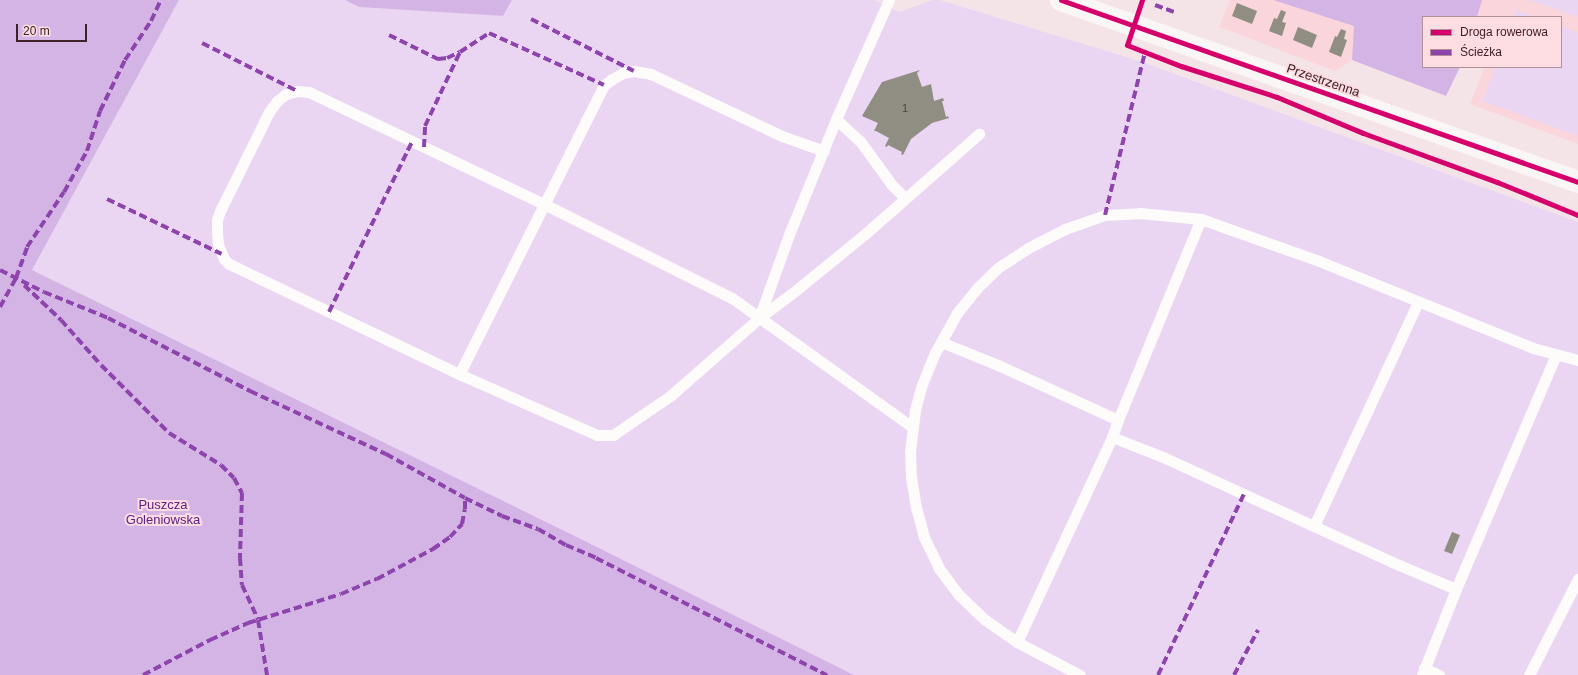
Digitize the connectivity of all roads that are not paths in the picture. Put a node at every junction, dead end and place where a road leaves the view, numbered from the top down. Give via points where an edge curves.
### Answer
1 (889, 0) edge
2 (1061, 0) edge
3 (836, 119) junction
4 (979, 134) dead end
5 (824, 151) junction
6 (1578, 182) edge
7 (906, 198) junction
8 (544, 204) junction
9 (1201, 219) junction
10 (1418, 302) junction
11 (759, 318) junction
12 (941, 342) junction
13 (1556, 354) junction
14 (1578, 360) edge
15 (459, 374) junction
16 (1118, 420) junction
17 (912, 427) junction
18 (1112, 437) junction
19 (1314, 526) junction
20 (1578, 579) edge
21 (1456, 589) junction
22 (1017, 642) junction
23 (1423, 672) edge
24 (1080, 675) edge
25 (1439, 675) edge
26 (1529, 675) edge

1 - 3 lane
2 - 6 street, Przestrzenna
3 - 5 lane
3 - 7 lane via 860,141 883,173
4 - 7 lane
5 - 8 lane via 782,136 651,74 624,73 604,85
5 - 11 lane via 790,232
7 - 11 lane via 796,291
8 - 11 lane via 732,298
8 - 15 lane
8 - 15 lane via 313,94 297,91 286,94 269,112 223,203 217,220 217,232 222,254 229,264
9 - 10 lane via 1319,261
9 - 12 lane via 1140,213 1105,215 1065,229 999,267 977,288 957,313
9 - 16 lane
10 - 13 lane via 1533,348
10 - 19 lane
11 - 15 lane via 670,396 613,435 597,435
11 - 17 lane
12 - 16 lane
12 - 17 lane via 921,387
13 - 14 lane
13 - 21 lane
16 - 18 lane
17 - 22 lane via 911,478 916,508 924,537 939,568 959,595 985,620
18 - 19 lane via 1164,457
18 - 22 lane
19 - 21 lane
20 - 26 lane
21 - 23 lane
22 - 24 lane
23 - 25 lane

